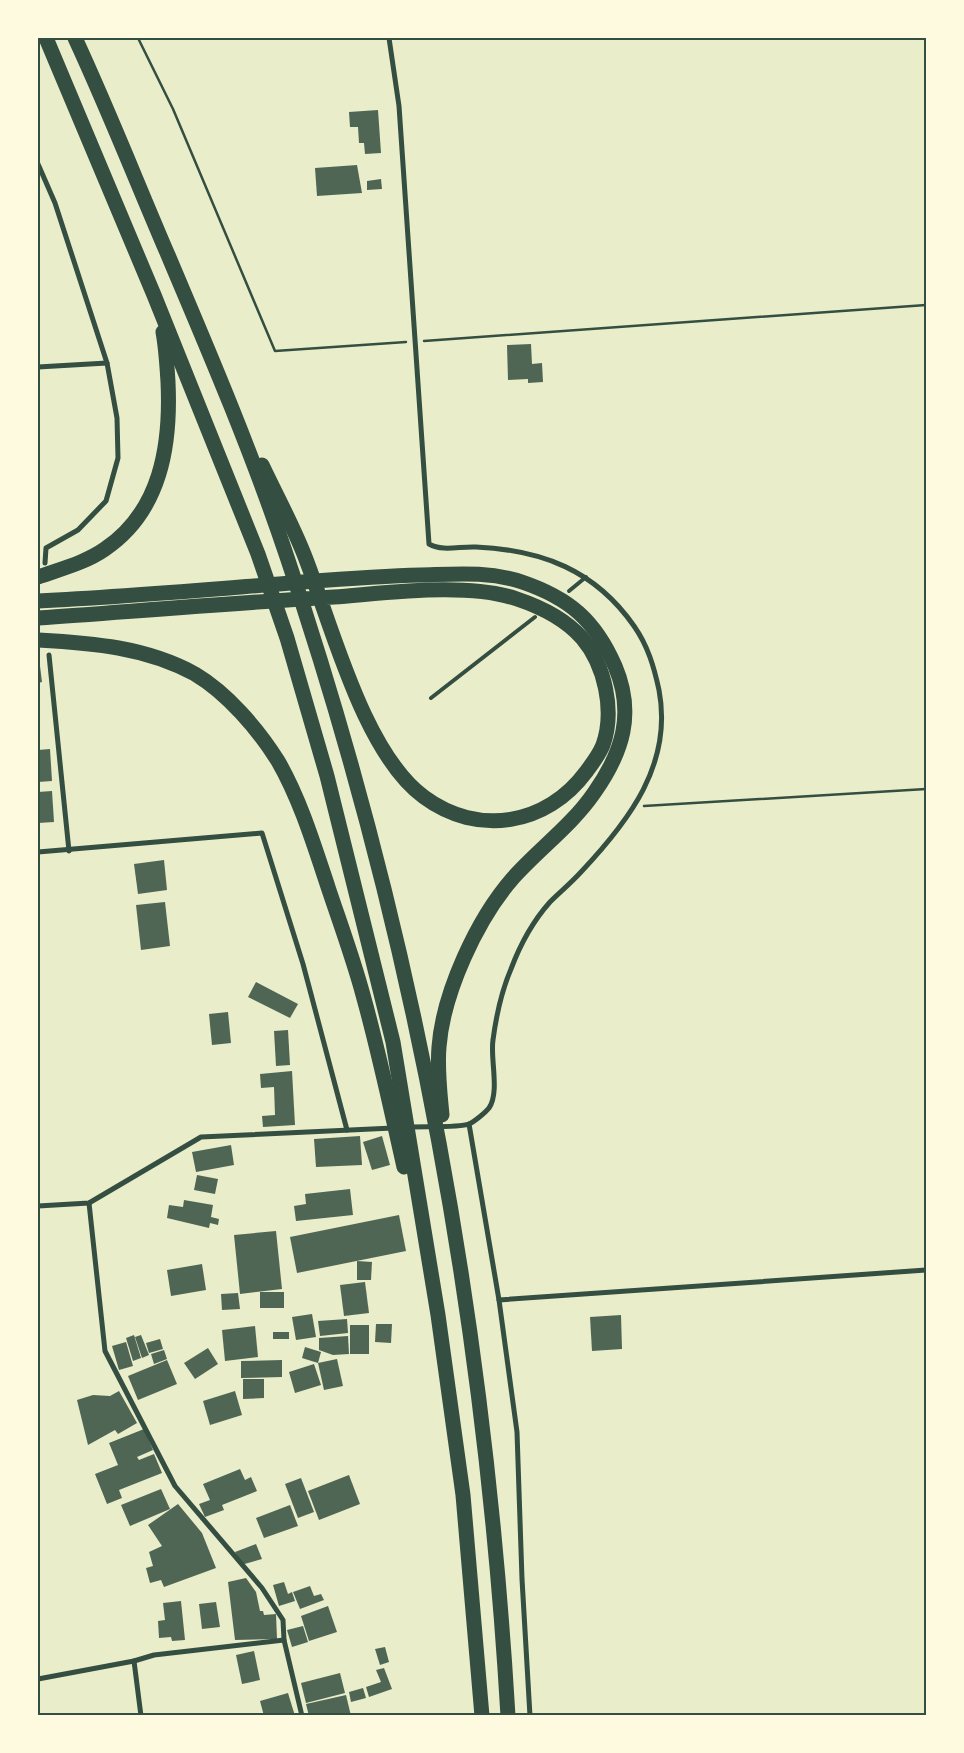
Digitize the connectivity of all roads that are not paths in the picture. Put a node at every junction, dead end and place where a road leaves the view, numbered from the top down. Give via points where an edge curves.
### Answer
1 (46, 38) edge
2 (75, 38) edge
3 (389, 38) edge
4 (38, 164) edge
5 (154, 295) junction
6 (213, 362) junction
7 (107, 363) junction
8 (38, 367) edge
9 (45, 563) dead end
10 (38, 577) edge
11 (586, 578) junction
12 (569, 591) dead end
13 (38, 601) edge
14 (534, 617) dead end
15 (38, 618) edge
16 (38, 640) edge
17 (50, 655) dead end
18 (430, 698) dead end
19 (69, 851) junction
20 (38, 852) edge
21 (434, 1092) junction
22 (396, 1101) junction
23 (469, 1124) junction
24 (347, 1130) junction
25 (89, 1203) junction
26 (38, 1206) edge
27 (926, 1270) edge
28 (499, 1300) junction
29 (284, 1640) junction
30 (134, 1662) junction
31 (38, 1679) edge
32 (141, 1716) edge
33 (302, 1716) edge
34 (482, 1716) edge
35 (508, 1716) edge
36 (530, 1716) edge

1 - 5 highway
2 - 6 highway
3 - 11 street via 399,106 429,544 436,548 475,547 526,552 557,561
4 - 7 street via 55,203
5 - 10 highway via 164,338 169,411 166,451 160,476 146,507 105,549
5 - 22 highway via 258,554 287,638 327,776 393,1042
6 - 15 highway via 306,558 334,637 370,728 400,773 423,797 447,810 492,822 536,813 567,796 592,764 603,745 608,714 606,689 597,664 583,638 556,616 515,598 464,590 354,596
6 - 21 highway via 287,555 313,640 376,860
7 - 8 street
7 - 9 street via 117,418 118,458 106,502 78,530 46,548
11 - 12 lane
11 - 23 street via 606,593 634,625 653,663 661,700 662,733 647,786 635,805 609,843 549,903 520,945 506,979 492,1041 493,1098 489,1108
13 - 21 highway via 130,597 363,577 478,573 519,581 542,590 571,604 588,620 605,643 618,675 626,707 620,747 612,766 578,815 512,879 481,921 450,998 439,1046
14 - 18 lane
16 - 22 highway via 98,644 166,661 196,675 237,707 259,734 294,794 363,992
17 - 19 street
19 - 20 street
19 - 24 street via 262,833 303,964
21 - 35 highway via 468,1308 490,1493
22 - 34 highway via 438,1315 463,1494
23 - 24 street
23 - 28 street
24 - 25 street via 201,1137
25 - 26 street
25 - 29 street via 105,1351 175,1486 262,1588 283,1620
27 - 28 street
28 - 36 street via 517,1432
29 - 30 street via 154,1656
29 - 33 street
30 - 31 street
30 - 32 street

